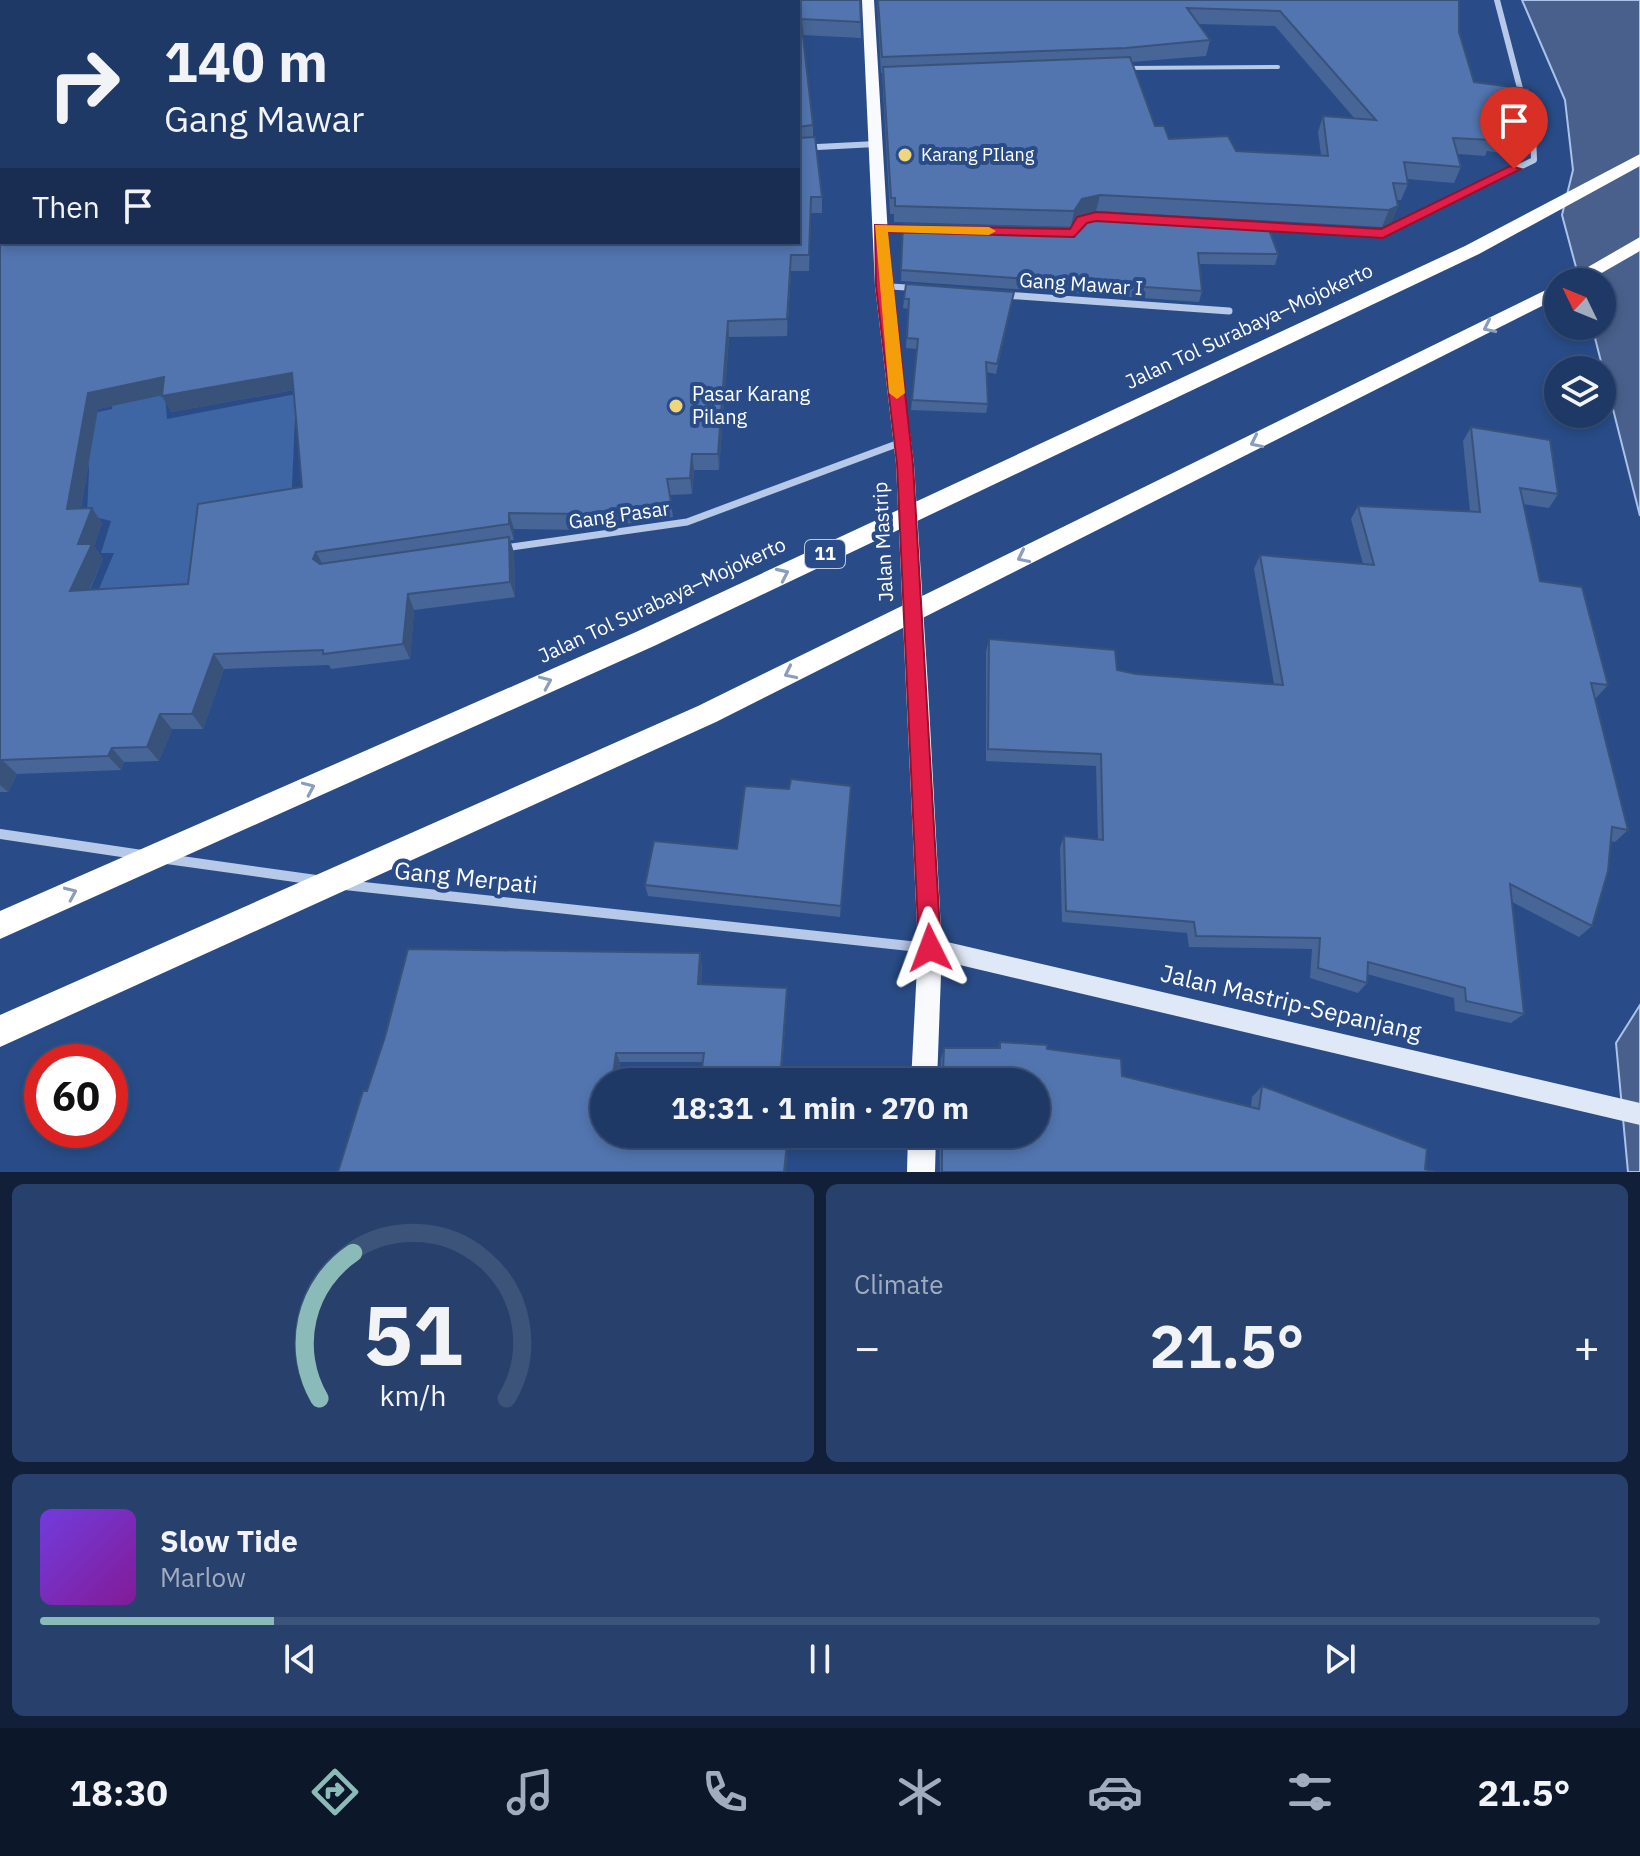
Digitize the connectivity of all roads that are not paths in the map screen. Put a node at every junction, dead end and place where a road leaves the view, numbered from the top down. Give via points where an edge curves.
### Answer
1 (868, 0) edge
2 (1497, 0) edge
3 (1278, 67) dead end
4 (1119, 68) edge
5 (1525, 103) edge
6 (1531, 122) edge
7 (876, 144) junction
8 (800, 148) edge
9 (1640, 159) edge
10 (1251, 226) edge
11 (880, 228) junction
12 (925, 229) edge
13 (1640, 243) edge
14 (1596, 268) edge
15 (883, 286) junction
16 (928, 289) edge
17 (988, 293) edge
18 (1544, 297) edge
19 (1229, 311) dead end
20 (903, 442) junction
21 (499, 548) edge
22 (0, 834) edge
23 (0, 925) edge
24 (930, 948) junction
25 (0, 1031) edge
26 (925, 1068) edge
27 (1640, 1114) edge
28 (922, 1148) edge
29 (921, 1172) edge

1 - 7 main road, Jalan Mastrip via 880,78
2 - 5 street
3 - 4 lane
6 - 10 street via 1534,160 1383,233
7 - 8 street
7 - 11 main road, Jalan Mastrip
23 -> 9 highway, Jalan Tol Surabaya–Mojokerto / 11 via 659,632 1472,250
11 - 12 street
11 - 15 main road, Jalan Mastrip
13 - 14 highway
15 - 16 street
15 - 20 main road, Jalan Mastrip
17 - 19 street, Gang Mawar I
18 -> 25 highway via 707,714
20 - 21 street, Gang Pasar via 687,522
20 - 24 main road, Jalan Mastrip
22 - 24 street, Gang Merpati via 356,886
24 - 26 main road, Jalan Mastrip
24 - 27 main road, Jalan Mastrip-Sepanjang
28 - 29 main road

